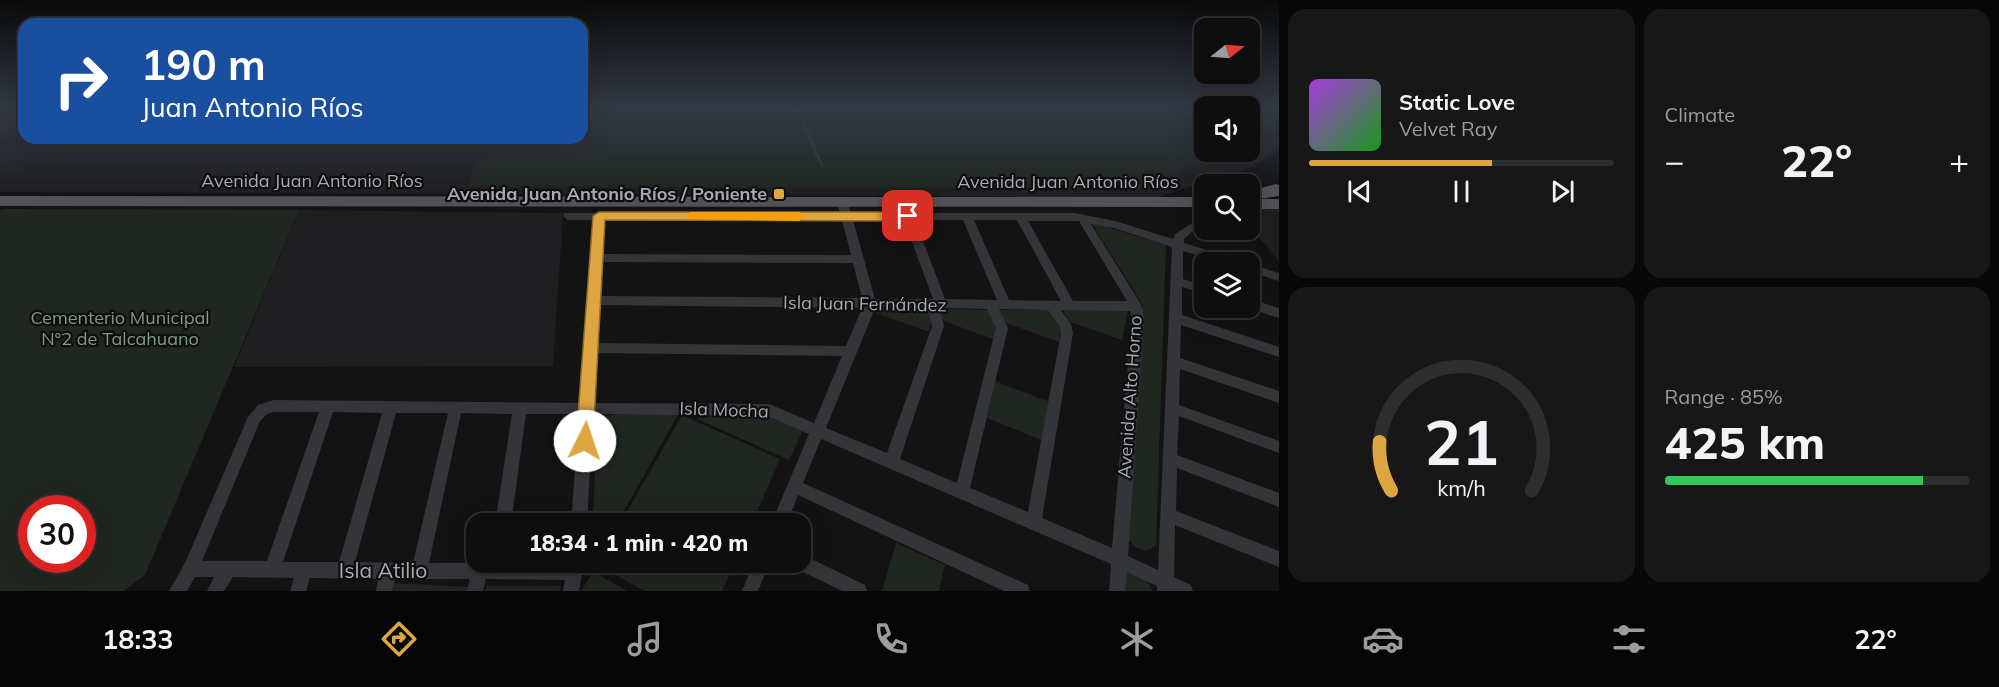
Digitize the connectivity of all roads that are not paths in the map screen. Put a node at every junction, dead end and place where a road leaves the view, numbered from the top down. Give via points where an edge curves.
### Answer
1 (1278, 194) edge
2 (1260, 195) edge
3 (1260, 200) edge
4 (0, 201) edge
5 (1194, 202) edge
6 (844, 209) junction
7 (568, 216) dead end
8 (599, 216) junction
9 (908, 216) junction
10 (967, 217) junction
11 (1021, 217) junction
12 (1082, 218) junction
13 (1191, 228) dead end
14 (1178, 246) junction
15 (1198, 252) edge
16 (597, 258) junction
17 (859, 259) junction
18 (1260, 271) edge
19 (1279, 277) edge
20 (1176, 281) junction
21 (1194, 287) edge
22 (594, 300) junction
23 (870, 303) junction
24 (938, 306) junction
25 (992, 306) junction
26 (1006, 306) junction
27 (1052, 306) junction
28 (1070, 306) junction
29 (1136, 306) junction
30 (1260, 307) edge
31 (1279, 314) edge
32 (1175, 318) junction
33 (591, 348) junction
34 (851, 351) junction
35 (1279, 352) edge
36 (1173, 361) junction
37 (1279, 397) edge
38 (328, 406) junction
39 (391, 406) junction
40 (456, 406) junction
41 (520, 407) junction
42 (587, 407) junction
43 (1172, 408) junction
44 (818, 429) junction
45 (1279, 447) edge
46 (1170, 459) junction
47 (892, 461) junction
48 (794, 486) junction
49 (962, 491) junction
50 (1279, 500) edge
51 (505, 513) edge
52 (580, 513) edge
53 (783, 513) edge
54 (1168, 515) junction
55 (1034, 522) junction
56 (1279, 559) edge
57 (1119, 560) junction
58 (811, 567) edge
59 (191, 569) junction
60 (466, 569) edge
61 (228, 570) junction
62 (272, 570) junction
63 (305, 570) junction
64 (345, 570) junction
65 (388, 571) junction
66 (419, 571) junction
67 (488, 573) edge
68 (575, 573) edge
69 (757, 573) edge
70 (1165, 586) edge
71 (177, 591) edge
72 (215, 591) edge
73 (298, 591) edge
74 (384, 591) edge
75 (475, 591) edge
76 (571, 591) edge
77 (750, 591) edge
78 (859, 591) edge
79 (1022, 591) edge
80 (1117, 591) edge
81 (1185, 591) edge

1 - 2 main road
1 - 3 main road
4 - 6 main road, Avenida Juan Antonio Ríos
5 - 6 main road, Avenida Juan Antonio Ríos
6 - 8 street
6 - 9 street
6 - 17 street
7 - 8 street
8 - 16 street
9 - 10 street
9 - 24 street
10 - 11 street
10 - 26 street
11 - 12 street
11 - 28 street
12 - 14 street
12 - 29 street, Avenida Alto Horno
13 - 14 street via 1179,237
14 - 15 street
14 - 20 street
16 - 17 street
16 - 22 street
17 - 23 street
18 - 19 street
20 - 21 street
20 - 32 street
22 - 23 street, Isla Juan Fernández
22 - 33 street
23 - 24 street, Isla Juan Fernández
23 - 34 street
24 - 25 street, Isla Juan Fernández
24 - 47 street via 938,326
25 - 26 street, Isla Juan Fernández
25 - 49 street via 1002,328
26 - 27 street, Isla Juan Fernández
27 - 28 street, Isla Juan Fernández
27 - 55 street via 1068,333
28 - 29 street, Isla Juan Fernández
29 - 57 street, Avenida Alto Horno via 1138,329
30 - 31 street
32 - 35 street
32 - 36 street
33 - 34 street
33 - 42 street
34 - 44 street
36 - 37 street
36 - 43 street
38 - 39 street, Isla Mocha
38 - 59 street, Isla Mocha via 274,406 255,417
38 - 62 street
39 - 40 street, Isla Mocha
39 - 64 street
40 - 41 street, Isla Mocha
40 - 66 street
41 - 42 street, Isla Mocha
41 - 51 street
42 - 44 street, Isla Mocha via 758,408
42 - 52 street
43 - 45 street
43 - 46 street
44 - 47 street, Isla Mocha
44 - 48 street
46 - 50 street
46 - 54 street
47 - 49 street, Isla Mocha
48 - 53 street
48 - 79 street
49 - 55 street, Isla Mocha
54 - 56 street
54 - 70 street
55 - 57 street, Isla Mocha
57 - 70 street, Isla Mocha
57 - 80 street, Avenida Alto Horno
58 - 78 street
59 - 61 street, Isla Atilio
59 - 71 street
60 - 66 street, Isla Atilio
61 - 62 street, Isla Atilio
61 - 72 street
62 - 63 street, Isla Atilio
63 - 64 street, Isla Atilio
63 - 73 street
64 - 65 street, Isla Atilio
65 - 66 street, Isla Atilio
65 - 74 street
67 - 75 street
68 - 76 street
69 - 77 street
70 - 81 street, Isla Mocha

